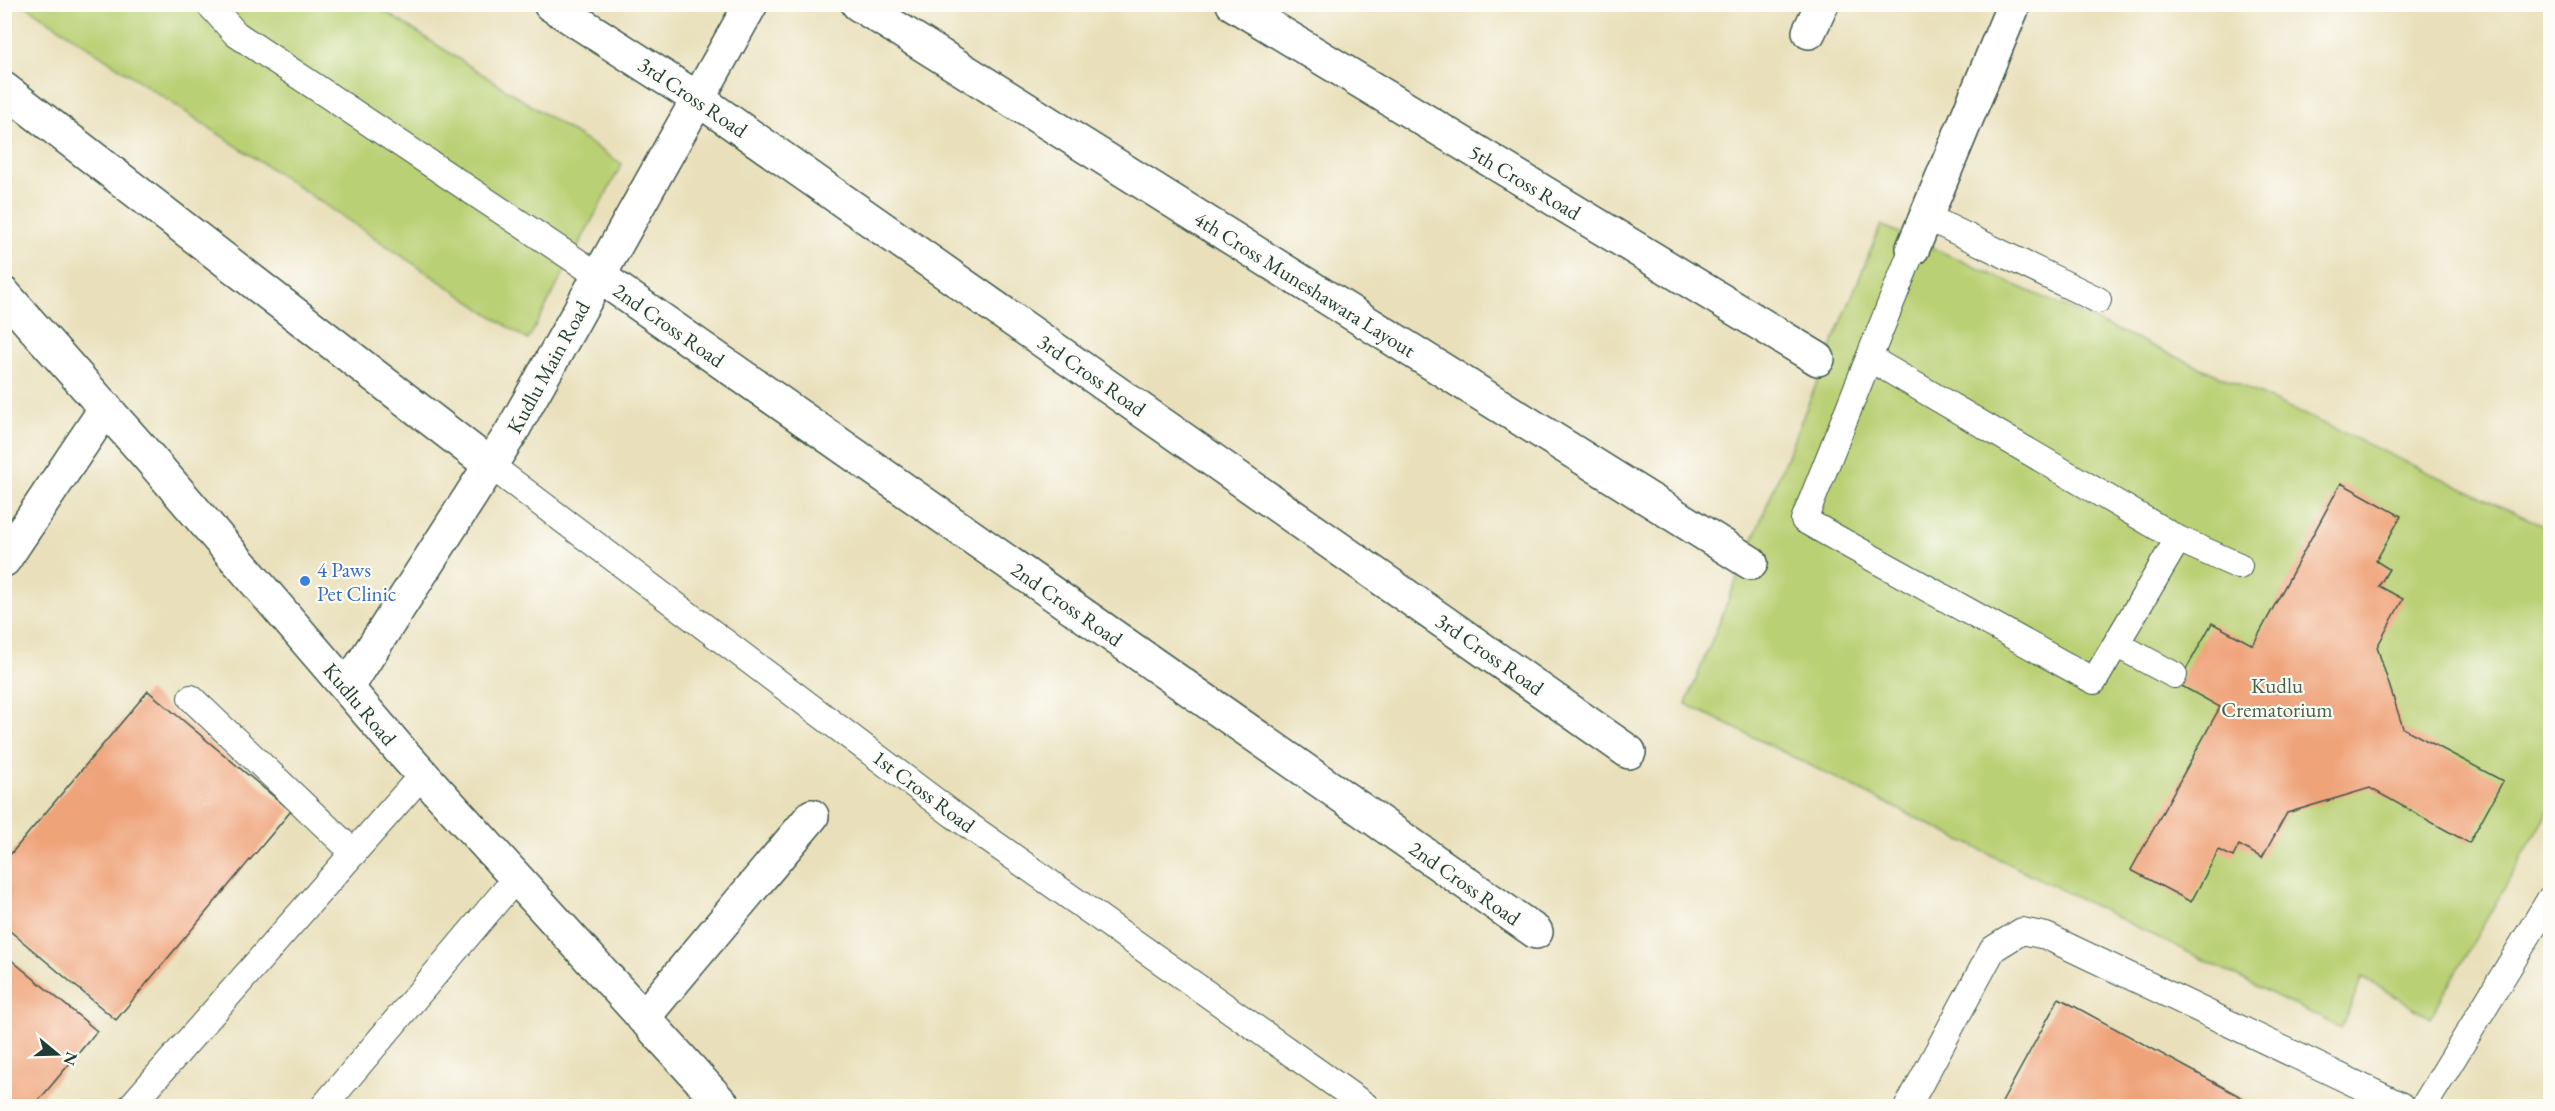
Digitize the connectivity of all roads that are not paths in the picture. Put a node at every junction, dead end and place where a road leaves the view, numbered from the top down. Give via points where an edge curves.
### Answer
1 (209, 4) edge
2 (550, 4) edge
3 (751, 4) edge
4 (858, 4) edge
5 (1233, 4) edge
6 (2013, 4) edge
7 (4, 89) edge
8 (698, 99) junction
9 (1927, 217) junction
10 (1913, 248) joint
11 (599, 276) junction
12 (4, 294) edge
13 (2098, 300) dead end
14 (1869, 358) junction
15 (1818, 359) dead end
16 (106, 408) junction
17 (490, 465) junction
18 (2178, 539) junction
19 (4, 561) edge
20 (1751, 563) dead end
21 (2239, 566) dead end
22 (2116, 644) junction
23 (2174, 675) dead end
24 (347, 688) junction
25 (191, 698) dead end
26 (1629, 752) dead end
27 (423, 775) junction
28 (812, 816) dead end
29 (354, 853) junction
30 (517, 877) junction
31 (2550, 899) edge
32 (1536, 932) dead end
33 (643, 1018) junction
34 (131, 1107) edge
35 (324, 1107) edge
36 (724, 1107) edge
37 (1366, 1107) edge
38 (1908, 1107) edge
39 (2402, 1107) edge
40 (2424, 1107) edge

1 - 11 lane via 236,34
2 - 8 street, 3rd Cross Road
3 - 8 street, Kudlu Main Road
4 - 20 street, 4th Cross Muneshawara Layout
5 - 15 street, 5th Cross Road
6 - 9 street
7 - 17 street
8 - 11 street, Kudlu Main Road
8 - 26 street, 3rd Cross Road
9 - 10 street
9 - 13 lane
10 - 14 lane
11 - 17 street, Kudlu Main Road
11 - 32 street, 2nd Cross Road
12 - 16 street, Kudlu Road
14 - 18 lane
14 - 22 lane via 1804,520 2094,681
16 - 19 street
16 - 24 street, Kudlu Road
17 - 24 street, Kudlu Main Road
17 - 37 lane, 1st Cross Road via 954,815
18 - 21 lane
18 - 22 lane
22 - 23 lane
24 - 27 street, Kudlu Road
25 - 29 lane
27 - 29 lane
27 - 30 street, Kudlu Road
28 - 33 street
29 - 34 lane
30 - 33 street, Kudlu Road
30 - 35 lane
31 - 40 lane
33 - 36 street, Kudlu Road
38 - 39 lane via 1993,949 2022,931 2046,936

